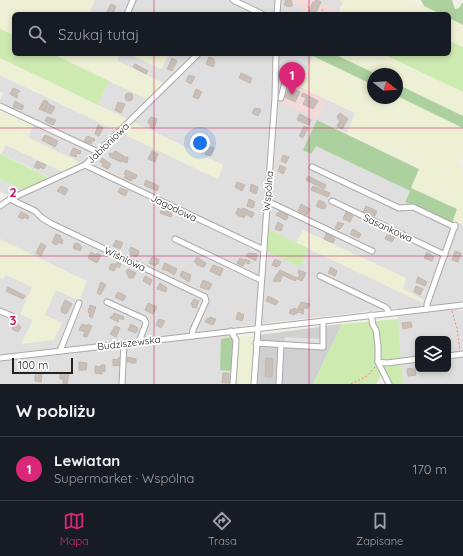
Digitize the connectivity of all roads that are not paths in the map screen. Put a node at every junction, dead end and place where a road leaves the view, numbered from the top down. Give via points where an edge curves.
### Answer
1 (133, 0) edge
2 (233, 0) edge
3 (278, 0) edge
4 (128, 12) edge
5 (250, 12) edge
6 (277, 12) edge
7 (196, 56) edge
8 (276, 56) edge
9 (285, 82) dead end
10 (281, 98) dead end
11 (0, 106) edge
12 (98, 152) junction
13 (85, 165) junction
14 (312, 167) dead end
15 (10, 199) junction
16 (267, 201) junction
17 (332, 201) dead end
18 (0, 206) edge
19 (176, 239) dead end
20 (264, 250) junction
21 (372, 251) dead end
22 (445, 255) junction
23 (320, 276) dead end
24 (261, 280) junction
25 (107, 302) dead end
26 (80, 303) dead end
27 (463, 305) edge
28 (427, 309) junction
29 (0, 311) edge
30 (388, 313) junction
31 (371, 315) junction
32 (12, 316) dead end
33 (323, 321) junction
34 (257, 328) junction
35 (231, 331) junction
36 (192, 336) junction
37 (139, 342) junction
38 (256, 343) junction
39 (124, 344) junction
40 (281, 345) junction
41 (60, 351) junction
42 (462, 354) edge
43 (451, 356) edge
44 (0, 358) edge
45 (415, 359) edge
46 (378, 362) junction
47 (122, 384) edge
48 (234, 384) edge
49 (254, 384) edge
50 (279, 384) edge
51 (390, 384) edge

1 - 4 street
2 - 5 street
3 - 6 street
7 - 12 street, Jabłoniowa
8 - 16 street, Wspólna
9 - 10 street
11 - 12 street
12 - 13 street, Jabłoniowa
13 - 15 street, Jabłoniowa
13 - 20 street, Jagodowa
14 - 22 street via 399,208 413,207 455,226
15 - 18 street, Jabłoniowa
15 - 36 street, Wiśniowa via 34,210 52,224 205,297 206,301
16 - 20 street, Wspólna
16 - 21 street
17 - 22 street, Sasankowa
19 - 24 street
20 - 24 street, Wspólna
22 - 28 street
23 - 30 street via 384,306
24 - 34 street, Wspólna
25 - 37 street via 144,319 146,323
26 - 41 street
27 - 28 street, Budziszewska
28 - 30 street, Budziszewska
29 - 32 street
30 - 31 street, Budziszewska
31 - 33 street, Budziszewska
31 - 46 street via 378,341
33 - 34 street, Budziszewska
33 - 40 street via 323,347
34 - 35 street, Budziszewska
34 - 38 street, Wspólna
35 - 36 street, Budziszewska
35 - 48 street via 236,340
36 - 37 street, Budziszewska
37 - 39 street, Budziszewska
38 - 40 street
38 - 49 street, Wspólna
39 - 41 street, Budziszewska
39 - 47 street
40 - 50 street
41 - 44 street, Budziszewska
42 - 43 street
45 - 46 street
46 - 51 street

